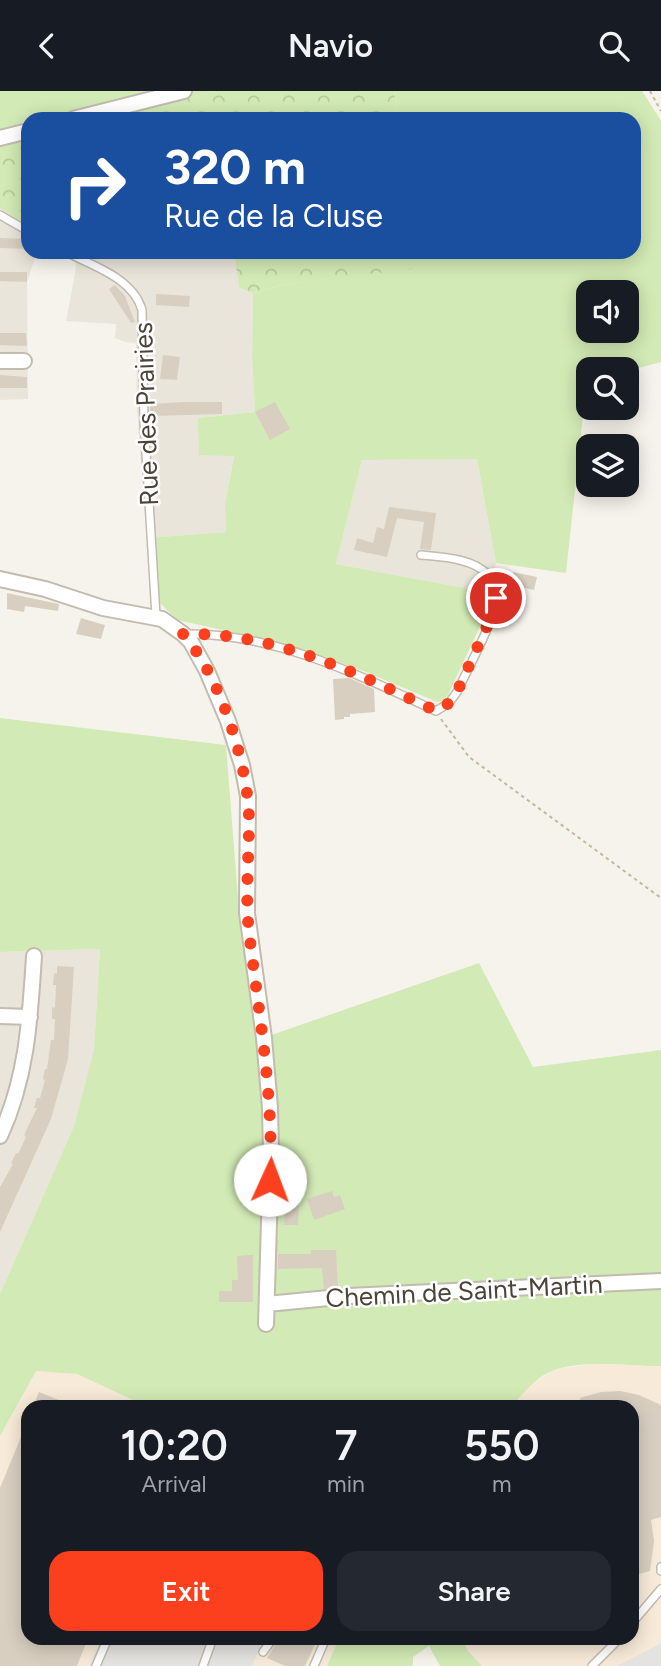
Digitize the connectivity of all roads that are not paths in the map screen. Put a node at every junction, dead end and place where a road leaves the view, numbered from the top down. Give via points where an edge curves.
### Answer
1 (184, 91) edge
2 (101, 112) edge
3 (21, 133) edge
4 (0, 138) edge
5 (0, 215) edge
6 (21, 227) edge
7 (79, 259) edge
8 (0, 361) edge
9 (24, 361) dead end
10 (421, 555) dead end
11 (0, 579) edge
12 (156, 616) junction
13 (183, 634) junction
14 (34, 956) dead end
15 (0, 1016) edge
16 (30, 1017) junction
17 (1, 1134) edge
18 (661, 1281) edge
19 (267, 1304) junction
20 (266, 1324) dead end
21 (661, 1589) edge
22 (639, 1615) edge
23 (105, 1645) edge
24 (211, 1645) edge
25 (268, 1645) edge
26 (323, 1645) edge
27 (613, 1645) edge
28 (263, 1652) dead end
29 (96, 1666) edge
30 (203, 1666) edge
31 (314, 1666) edge
32 (592, 1666) edge

1 - 2 street
3 - 4 street
5 - 6 lane
7 - 12 lane, Rue des Prairies via 126,284 142,310
8 - 9 street
10 - 13 lane via 479,568 495,587 493,613 457,692 436,711 283,649
11 - 12 street via 103,608
12 - 13 street
13 - 19 street via 220,698 248,796 247,903 271,1143
14 - 16 street
15 - 16 street
16 - 17 street via 23,1067
18 - 19 street, Chemin de Saint-Martin
19 - 20 street
21 - 22 lane
23 - 29 lane
24 - 30 lane
25 - 28 lane
26 - 31 lane
27 - 32 lane

